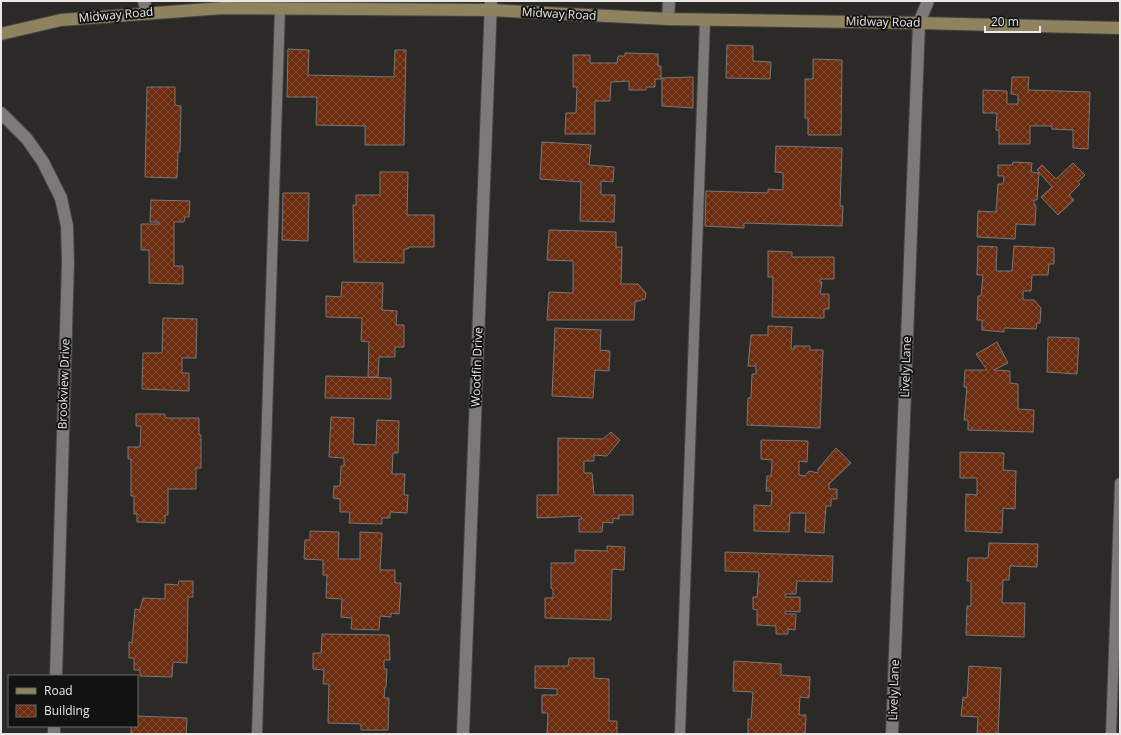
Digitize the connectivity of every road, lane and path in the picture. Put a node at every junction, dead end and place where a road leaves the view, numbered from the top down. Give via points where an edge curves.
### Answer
1 (669, 1) edge
2 (928, 1) edge
3 (409, 5) edge
4 (491, 6) edge
5 (145, 7) edge
6 (280, 8) junction
7 (668, 19) junction
8 (705, 20) junction
9 (919, 23) junction
10 (1120, 28) edge
11 (1, 34) edge
12 (1, 113) edge
13 (1120, 483) edge
14 (56, 675) edge
15 (258, 734) edge
16 (463, 734) edge
17 (680, 734) edge
18 (892, 734) edge
19 (1112, 734) edge

1 - 7 street
2 - 9 street, Lively Lane
3 - 4 main road, Midway Road
3 - 6 main road, Midway Road
4 - 7 main road, Midway Road
4 - 16 street, Woodfin Drive
5 - 6 main road, Midway Road
5 - 11 main road, Midway Road via 61,20
6 - 15 lane
7 - 8 main road, Midway Road
8 - 9 main road, Midway Road
8 - 17 lane
9 - 10 main road, Midway Road
9 - 18 street, Lively Lane
12 - 14 street, Brookview Drive via 28,139 43,162 61,198 67,226
13 - 19 lane

